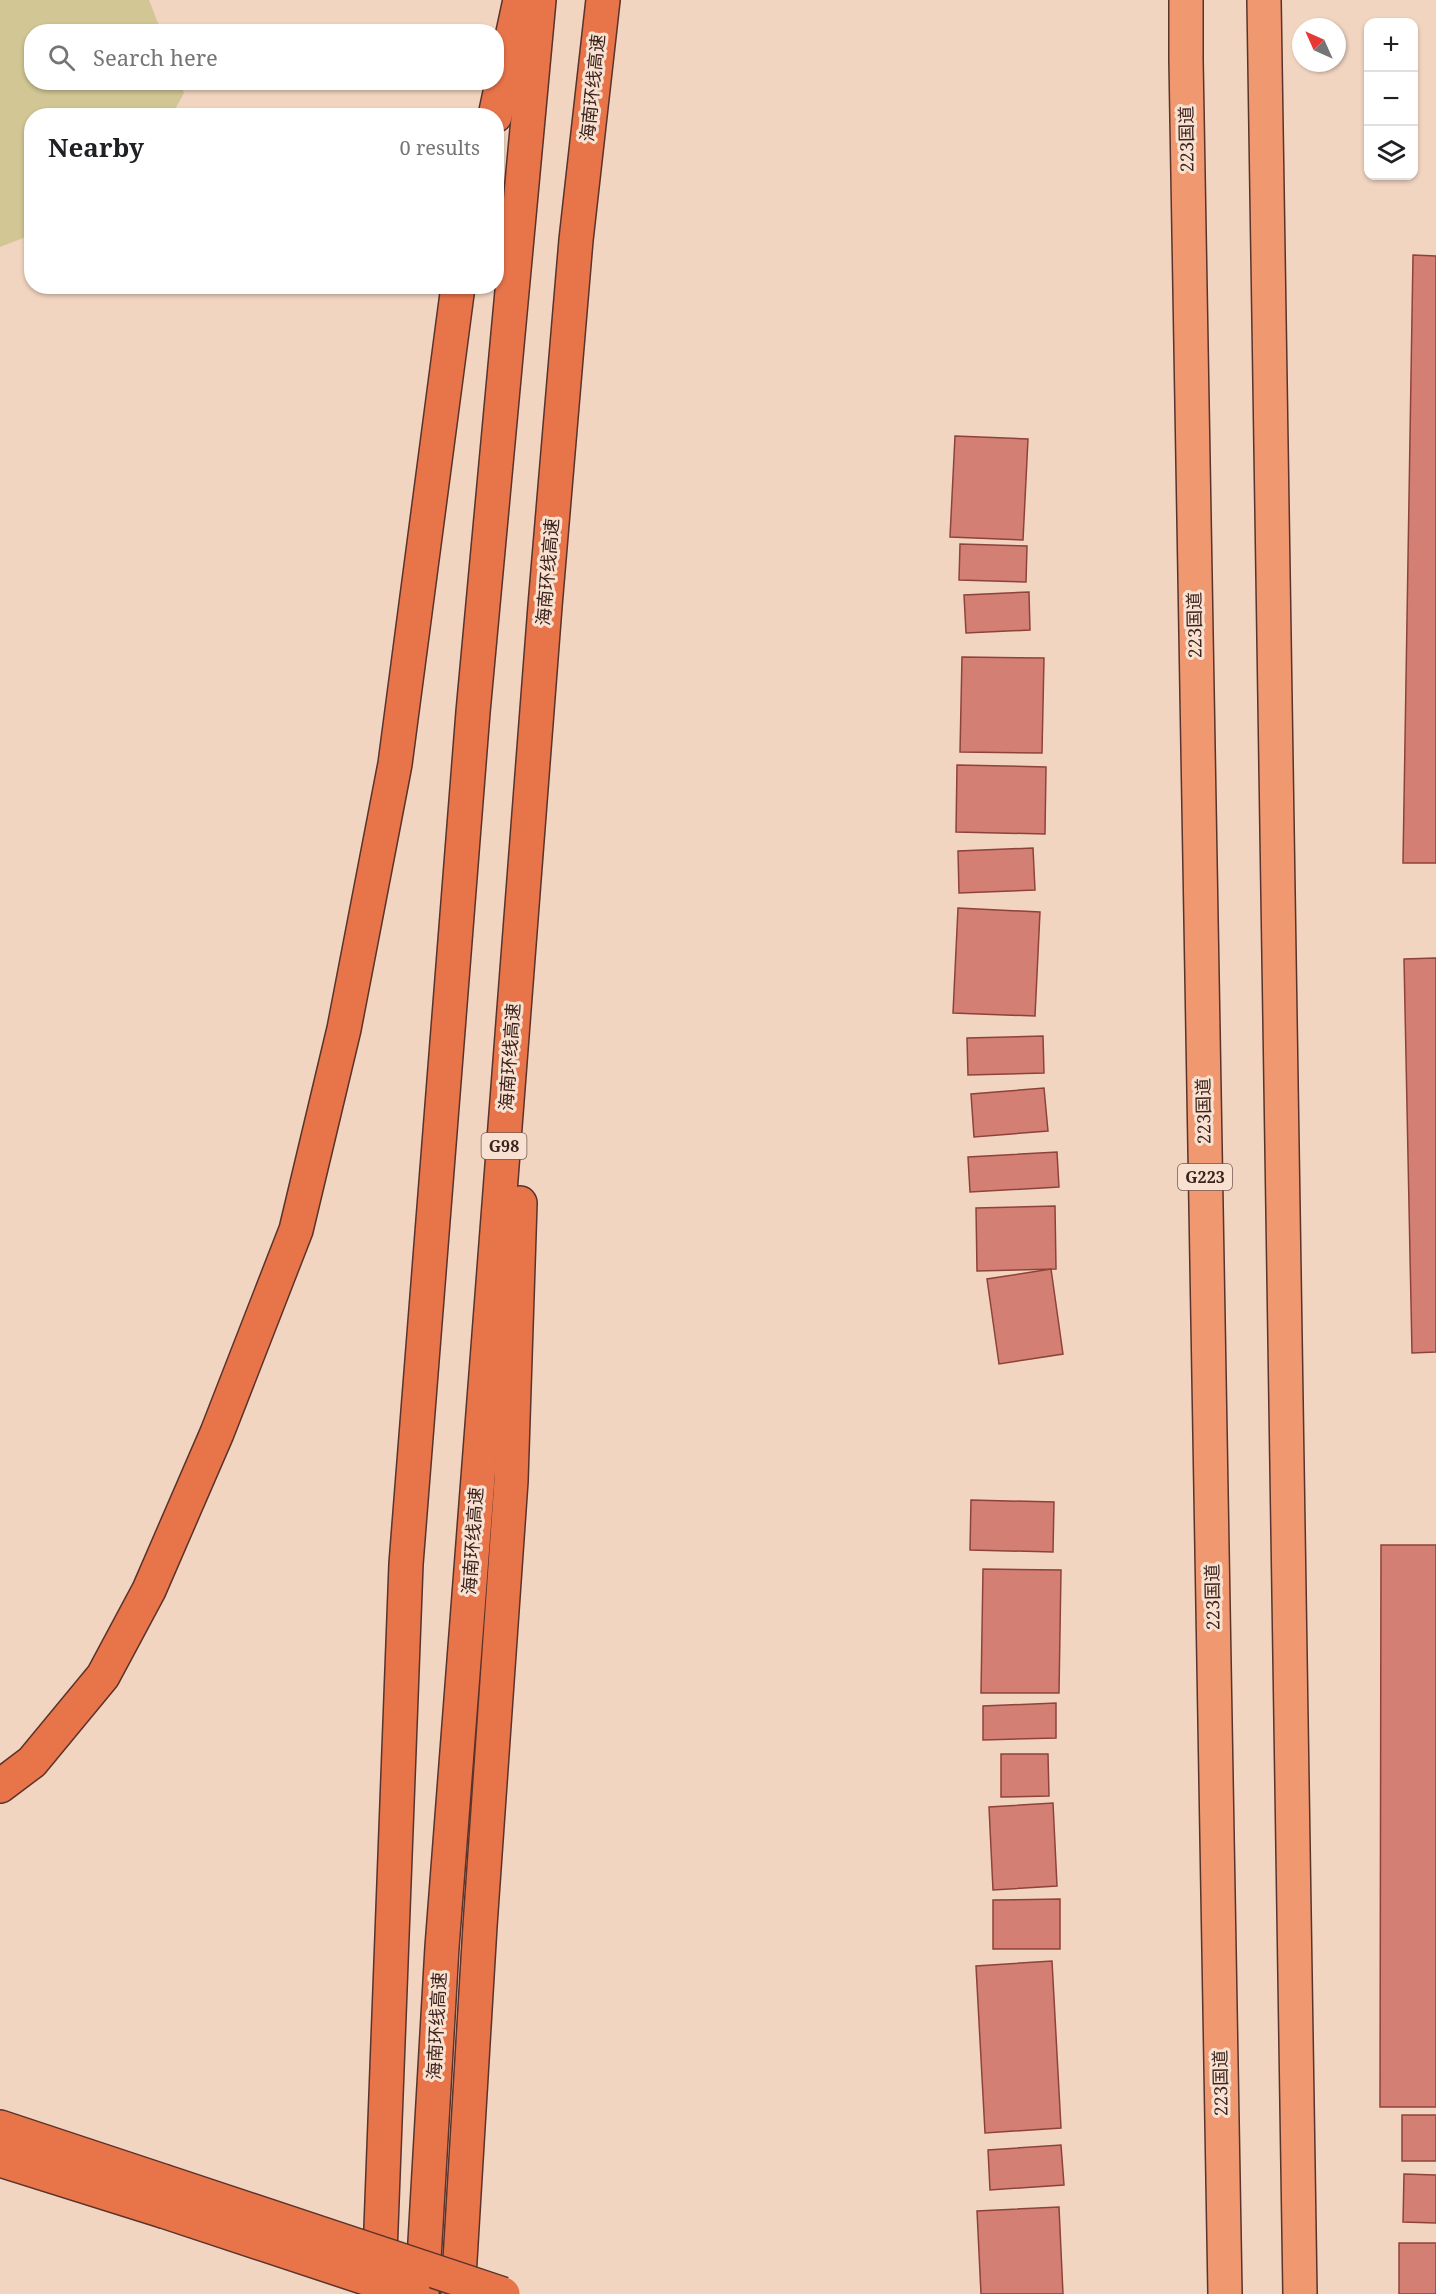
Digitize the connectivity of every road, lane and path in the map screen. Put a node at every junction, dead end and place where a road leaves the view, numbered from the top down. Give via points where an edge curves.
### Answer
1 (520, 0) edge
2 (539, 0) edge
3 (603, 0) edge
4 (1186, 0) edge
5 (1264, 0) edge
6 (504, 74) edge
7 (501, 90) edge
8 (497, 108) edge
9 (457, 294) edge
10 (524, 883) junction
11 (0, 1786) edge
12 (0, 2127) edge
13 (0, 2160) edge
14 (163, 2196) junction
15 (378, 2294) edge
16 (414, 2294) edge
17 (422, 2294) edge
18 (458, 2294) edge
19 (503, 2294) edge
20 (1225, 2294) edge
21 (1300, 2294) edge

1 - 6 highway
2 - 15 highway via 473,712 406,1564
3 - 10 highway, 海南环线高速 / G98 via 576,240
4 - 20 highway, 223国道 / G223
5 - 21 highway
7 - 8 highway
9 - 11 highway via 395,764 344,1029 296,1230 217,1433 144,1600 103,1676 32,1762
10 - 17 highway, 海南环线高速 / G98 via 442,1947
10 - 18 highway via 524,1107 511,1481
12 - 14 highway
13 - 14 highway
14 - 16 highway, bridge
14 - 19 highway, bridge

